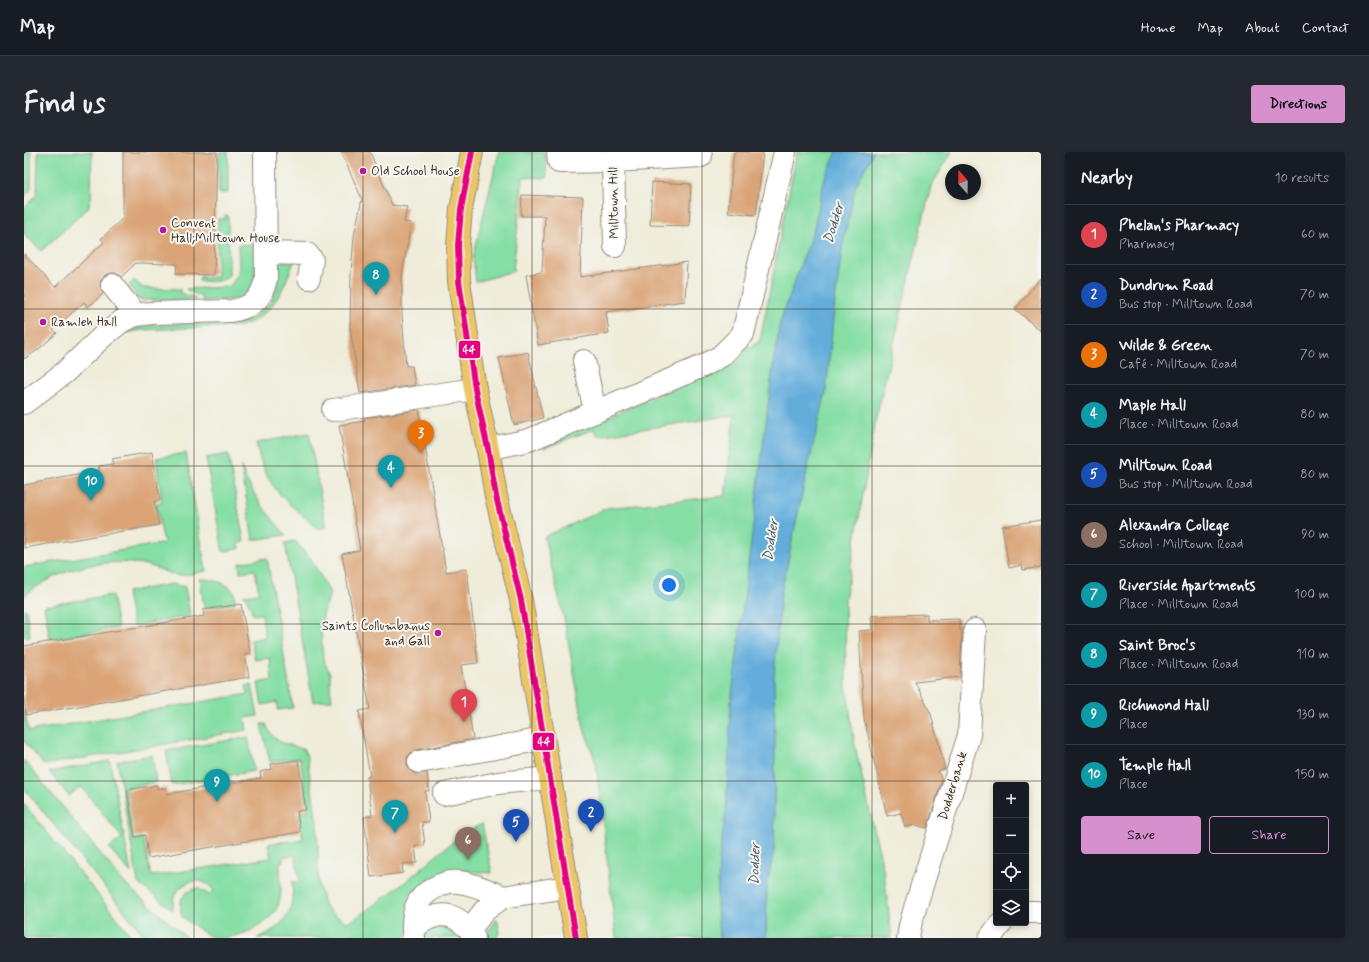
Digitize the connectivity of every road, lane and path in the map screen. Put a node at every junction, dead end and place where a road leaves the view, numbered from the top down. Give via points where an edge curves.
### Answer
1 (264, 152) edge
2 (472, 152) edge
3 (558, 152) edge
4 (785, 152) edge
5 (701, 156) dead end
6 (613, 161) junction
7 (615, 246) dead end
8 (266, 253) junction
9 (309, 278) dead end
10 (112, 285) dead end
11 (136, 315) junction
12 (584, 361) dead end
13 (475, 389) junction
14 (24, 403) edge
15 (333, 410) dead end
16 (594, 411) junction
17 (488, 449) junction
18 (975, 630) dead end
19 (544, 739) junction
20 (419, 762) dead end
21 (550, 778) junction
22 (444, 794) dead end
23 (568, 887) junction
24 (503, 897) junction
25 (1029, 912) edge
26 (1041, 914) edge
27 (999, 926) edge
28 (413, 934) edge
29 (472, 934) edge
30 (576, 938) edge
31 (908, 938) edge
32 (990, 938) edge

1 - 8 street
2 - 13 main road via 461,209 458,245 459,281
3 - 6 street, Milltown Hill via 559,162
4 - 16 street via 743,334 721,356 705,365
5 - 6 street, Milltown Hill
6 - 7 street, Milltown Hill
8 - 9 street via 307,254 312,260
8 - 11 street via 264,287 253,304 244,309
10 - 11 street
11 - 14 street via 115,326 64,373
12 - 16 street
13 - 15 street
13 - 17 main road
16 - 17 street via 529,440
17 - 19 main road via 496,496 521,600
18 - 31 street, Dodderbank via 969,735
19 - 20 street
19 - 21 main road
21 - 22 street via 498,783
21 - 23 main road
23 - 24 street
23 - 30 main road
24 - 28 street via 458,882 443,884 434,888 416,907
24 - 29 street via 485,910
25 - 26 street
27 - 32 street
28 - 29 street via 418,924 435,916 454,917

